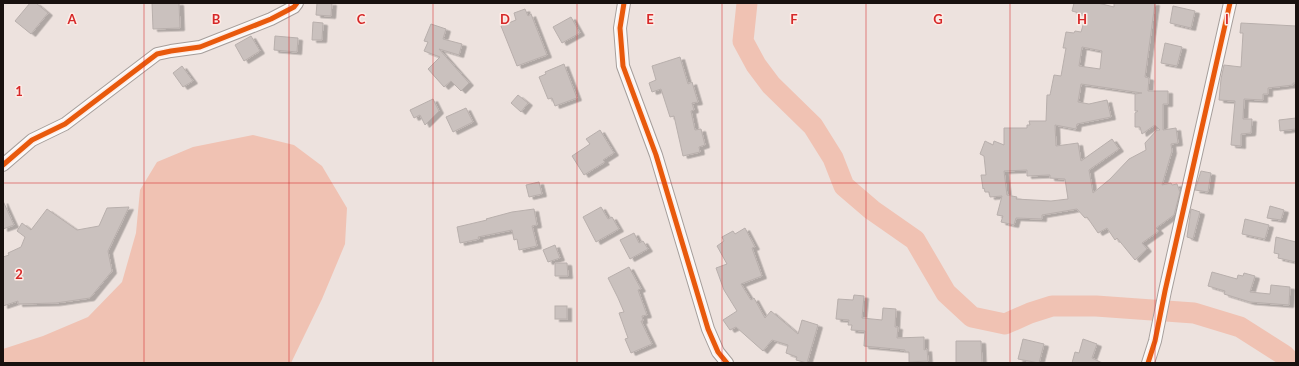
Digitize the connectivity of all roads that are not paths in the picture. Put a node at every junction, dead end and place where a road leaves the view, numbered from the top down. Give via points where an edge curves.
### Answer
1 (297, 3) edge
2 (624, 3) edge
3 (1230, 3) edge
4 (3, 165) edge
5 (727, 363) edge
6 (1148, 363) edge

1 - 4 street via 271,19 200,47 157,54 65,124 32,140
2 - 5 street via 620,28 623,66 656,154 708,329 718,352
3 - 6 street

